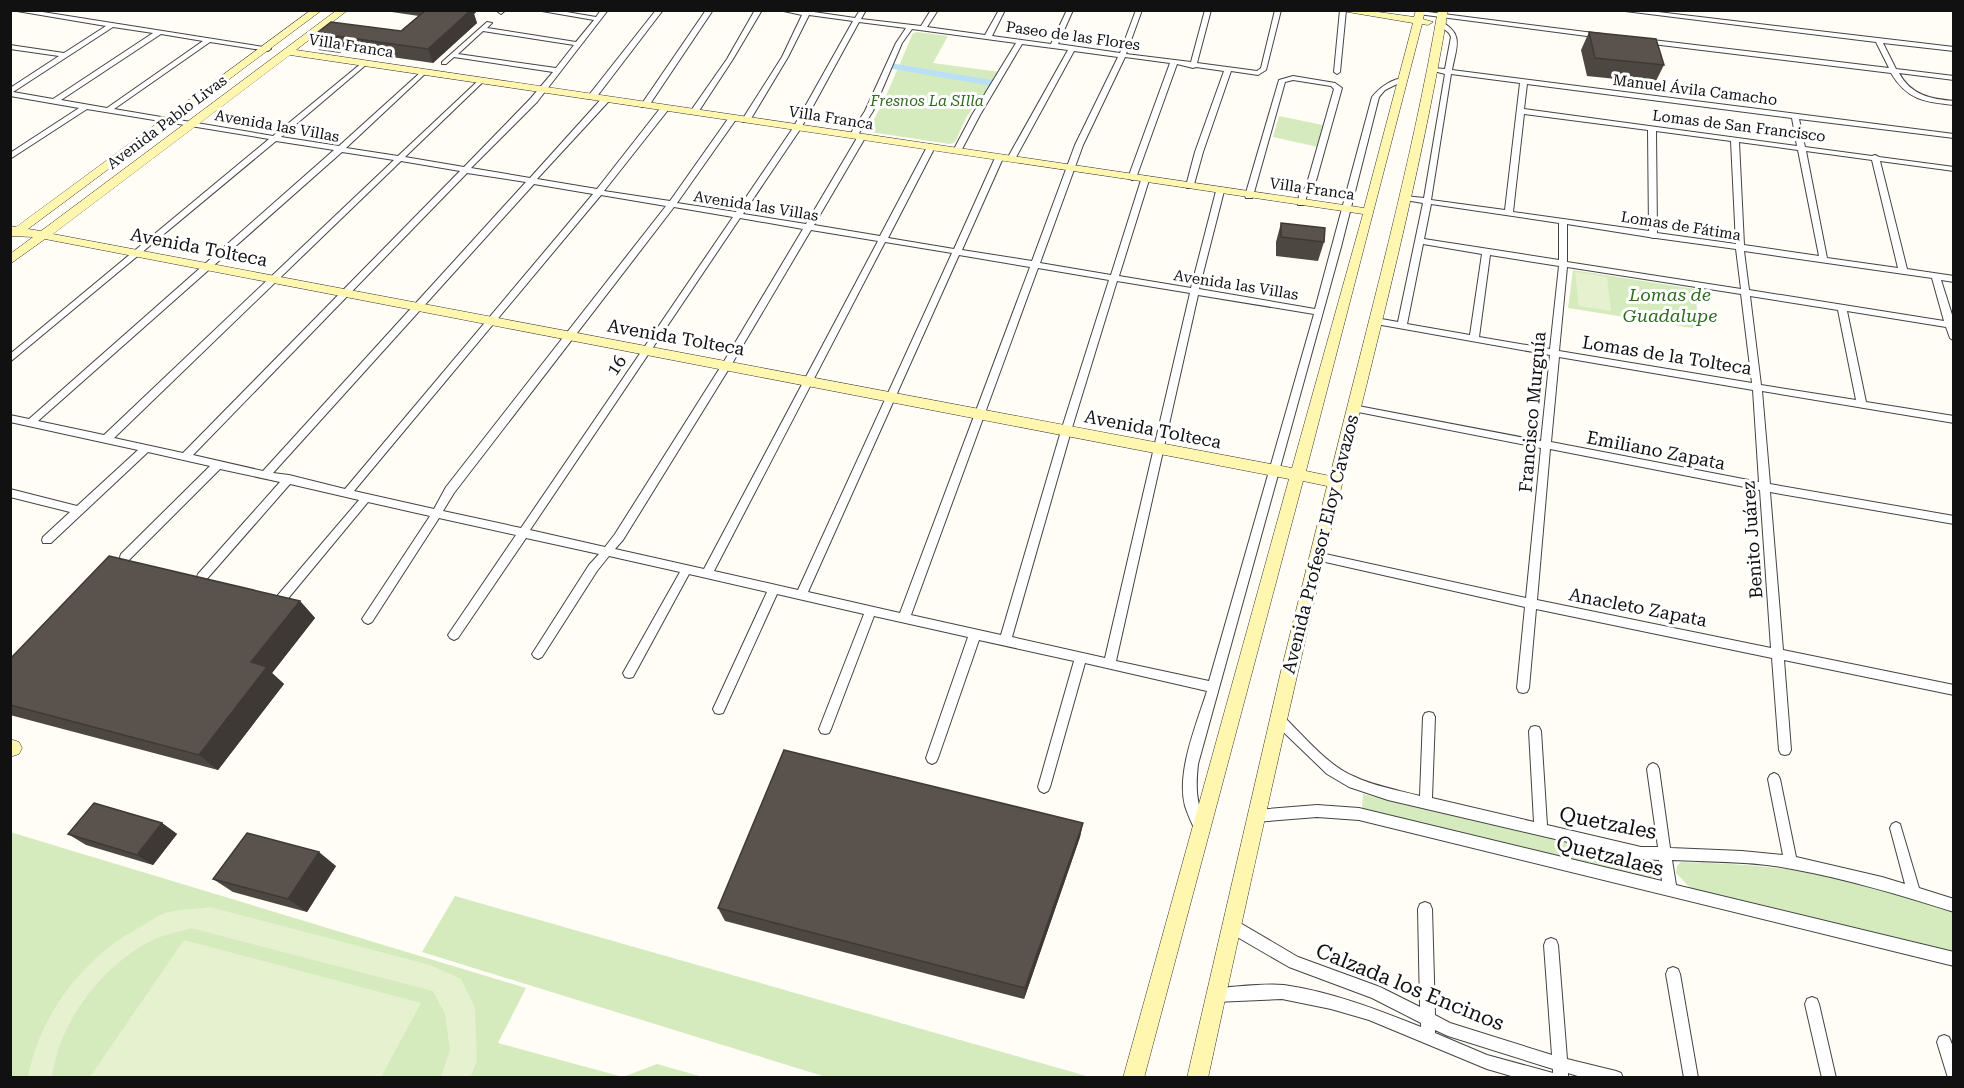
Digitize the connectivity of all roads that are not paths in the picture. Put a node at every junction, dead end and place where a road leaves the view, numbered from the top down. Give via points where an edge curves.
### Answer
1 (14, 10) edge
2 (318, 10) edge
3 (344, 10) edge
4 (539, 10) edge
5 (605, 10) edge
6 (660, 10) edge
7 (710, 10) edge
8 (759, 10) edge
9 (782, 10) edge
10 (863, 10) edge
11 (935, 10) edge
12 (1002, 10) edge
13 (1070, 10) edge
14 (1139, 10) edge
15 (1208, 10) edge
16 (1278, 10) edge
17 (1620, 10) edge
18 (797, 11) edge
19 (1342, 11) edge
20 (806, 14) junction
21 (1420, 15) edge
22 (1442, 17) edge
23 (598, 19) junction
24 (856, 21) junction
25 (489, 23) dead end
26 (112, 25) junction
27 (909, 27) junction
28 (481, 29) junction
29 (923, 29) junction
30 (160, 32) junction
31 (1610, 37) edge
32 (987, 38) junction
33 (208, 40) junction
34 (1634, 40) edge
35 (1879, 41) junction
36 (1019, 43) junction
37 (578, 44) junction
38 (10, 47) edge
39 (1053, 47) junction
40 (268, 49) junction
41 (1953, 49) edge
42 (1071, 50) junction
43 (289, 52) junction
44 (66, 55) junction
45 (453, 55) junction
46 (1122, 56) junction
47 (365, 63) junction
48 (444, 63) dead end
49 (1174, 63) junction
50 (1193, 66) junction
51 (556, 70) junction
52 (1228, 70) junction
53 (1433, 70) junction
54 (1895, 71) junction
55 (424, 72) junction
56 (1337, 72) dead end
57 (1449, 72) junction
58 (1953, 78) edge
59 (1403, 79) junction
60 (482, 80) junction
61 (1524, 81) junction
62 (543, 90) junction
63 (10, 92) edge
64 (592, 97) junction
65 (606, 99) junction
66 (55, 101) junction
67 (1953, 103) edge
68 (645, 105) junction
69 (85, 107) junction
70 (665, 108) junction
71 (107, 111) junction
72 (1521, 111) junction
73 (694, 112) junction
74 (1795, 116) junction
75 (733, 118) junction
76 (746, 120) junction
77 (168, 122) junction
78 (189, 125) junction
79 (797, 128) junction
80 (1652, 128) junction
81 (1953, 136) edge
82 (857, 137) junction
83 (272, 139) junction
84 (1735, 139) junction
85 (931, 147) junction
86 (1802, 147) junction
87 (339, 150) junction
88 (957, 151) junction
89 (10, 157) edge
90 (999, 158) junction
91 (1875, 158) junction
92 (1011, 159) junction
93 (399, 160) junction
94 (1071, 169) junction
95 (1952, 169) edge
96 (464, 171) junction
97 (1132, 178) junction
98 (1953, 178) edge
99 (1145, 180) junction
100 (531, 182) junction
101 (1190, 186) junction
102 (1220, 191) junction
103 (599, 192) junction
104 (1249, 196) junction
105 (1405, 198) junction
106 (1427, 202) junction
107 (1301, 203) junction
108 (671, 205) junction
109 (1347, 209) junction
110 (1369, 212) junction
111 (1509, 214) junction
112 (737, 217) junction
113 (1563, 222) junction
114 (809, 228) junction
115 (13, 232) edge
116 (43, 235) junction
117 (1653, 236) junction
118 (881, 240) junction
119 (1418, 241) junction
120 (1740, 249) junction
121 (1486, 251) junction
122 (957, 253) junction
123 (138, 254) junction
124 (10, 260) edge
125 (1824, 261) junction
126 (1563, 264) junction
127 (1035, 266) junction
128 (206, 267) junction
129 (1904, 272) junction
130 (1936, 277) junction
131 (1115, 279) junction
132 (1953, 279) edge
133 (274, 280) junction
134 (345, 293) junction
135 (1194, 293) junction
136 (1747, 293) junction
137 (417, 307) junction
138 (1842, 308) junction
139 (1319, 312) junction
140 (491, 321) junction
141 (1376, 321) junction
142 (1952, 325) edge
143 (1402, 326) junction
144 (568, 336) junction
145 (1953, 338) edge
146 (1474, 339) junction
147 (646, 350) junction
148 (1553, 353) junction
149 (10, 359) edge
150 (727, 365) junction
151 (808, 381) junction
152 (1757, 387) junction
153 (892, 398) junction
154 (1862, 405) junction
155 (1353, 408) junction
156 (979, 414) junction
157 (10, 418) edge
158 (1953, 420) edge
159 (31, 422) junction
160 (1065, 431) junction
161 (105, 440) junction
162 (1546, 446) junction
163 (145, 449) junction
164 (1158, 449) junction
165 (184, 458) junction
166 (217, 465) junction
167 (1274, 471) junction
168 (265, 475) junction
169 (1297, 476) junction
170 (289, 480) junction
171 (1335, 482) junction
172 (1766, 487) junction
173 (10, 493) edge
174 (347, 494) junction
175 (366, 498) junction
176 (77, 510) junction
177 (436, 514) junction
178 (1953, 520) edge
179 (522, 532) junction
180 (47, 540) dead end
181 (607, 551) junction
182 (1316, 556) junction
183 (125, 557) edge
184 (687, 569) junction
185 (707, 574) junction
186 (202, 577) edge
187 (774, 589) junction
188 (802, 594) junction
189 (282, 598) edge
190 (1532, 604) junction
191 (871, 610) junction
192 (903, 618) junction
193 (368, 619) dead end
194 (975, 634) junction
195 (454, 635) dead end
196 (1005, 641) junction
197 (1776, 653) junction
198 (538, 654) dead end
199 (1081, 658) junction
200 (1109, 665) junction
201 (629, 673) dead end
202 (1212, 687) junction
203 (1523, 688) dead end
204 (1953, 690) edge
205 (719, 709) dead end
206 (1429, 717) dead end
207 (1278, 719) junction
208 (825, 729) dead end
209 (1535, 731) dead end
210 (1785, 750) dead end
211 (932, 758) dead end
212 (1653, 768) dead end
213 (1774, 780) dead end
214 (1044, 787) dead end
215 (1426, 802) junction
216 (1255, 816) junction
217 (1896, 828) dead end
218 (1541, 829) junction
219 (1201, 830) junction
220 (1667, 853) junction
221 (1791, 862) junction
222 (1670, 891) junction
223 (1914, 893) junction
224 (1953, 906) edge
225 (1425, 909) dead end
226 (1230, 925) junction
227 (1551, 945) dead end
228 (1953, 959) edge
229 (1673, 974) dead end
230 (1215, 995) junction
231 (1812, 1004) dead end
232 (1429, 1020) junction
233 (1428, 1038) junction
234 (1944, 1042) dead end
235 (1560, 1071) edge
236 (1953, 1074) edge
237 (1134, 1077) edge
238 (1197, 1077) edge
239 (1548, 1077) edge
240 (1616, 1077) edge
241 (1691, 1077) edge
242 (1829, 1077) edge

1 - 26 street
2 - 40 main road, Avenida Pablo Livas
3 - 43 main road, Avenida Pablo Livas
4 - 23 street
5 - 23 street
6 - 64 street
7 - 68 street
8 - 73 street
9 - 18 street, Paseo de las Flores
10 - 24 street, 16
11 - 29 street
12 - 32 street
13 - 39 street
14 - 46 street
15 - 50 street
16 - 52 street, Paseo de las Flores via 1264,69 1254,73
17 - 35 street
18 - 20 street, Paseo de las Flores
19 - 21 main road
19 - 56 street
20 - 24 street, Paseo de las Flores
20 - 76 street
21 - 22 main road
21 - 59 main road, Avenida Profesor Eloy Cavazos
22 - 31 street
22 - 53 main road, Avenida Profesor Eloy Cavazos
22 - 57 street via 1453,34
23 - 37 street
24 - 27 street, Paseo de las Flores
24 - 79 street, 16
25 - 28 street
26 - 30 street
26 - 44 street
27 - 29 street, Paseo de las Flores
27 - 82 street
28 - 37 street
28 - 45 street
29 - 32 street, Paseo de las Flores
30 - 33 street
30 - 66 street
32 - 36 street, Paseo de las Flores
33 - 40 street
33 - 71 street
34 - 54 street
35 - 41 street
35 - 54 street
36 - 39 street, Paseo de las Flores
36 - 88 street
37 - 51 street
38 - 44 street
39 - 42 street, Paseo de las Flores
40 - 77 main road, Avenida Pablo Livas
42 - 46 street, Paseo de las Flores
42 - 92 street
43 - 47 main road, Villa Franca
43 - 78 main road, Avenida Pablo Livas
44 - 63 street
45 - 48 street
45 - 51 street
46 - 49 street, Paseo de las Flores
46 - 94 street
47 - 55 main road, Villa Franca
47 - 83 street
49 - 50 street, Paseo de las Flores
49 - 97 street
50 - 52 street, Paseo de las Flores
51 - 62 street
52 - 101 street
53 - 57 street, Manuel Ávila Camacho
53 - 105 main road, Avenida Profesor Eloy Cavazos
54 - 58 street
54 - 67 street via 1907,91 1918,98
55 - 60 main road, Villa Franca
55 - 87 street
57 - 61 street, Manuel Ávila Camacho
57 - 106 street
59 - 109 street via 1376,96
59 - 110 main road, Avenida Profesor Eloy Cavazos
60 - 62 main road, Villa Franca
60 - 93 street
61 - 72 street
61 - 74 street, Manuel Ávila Camacho
62 - 64 main road, Villa Franca
62 - 96 street
63 - 66 street, Avenida las Villas
64 - 65 main road, Villa Franca
65 - 68 main road, Villa Franca
65 - 100 street
66 - 69 street, Avenida las Villas
68 - 70 main road, Villa Franca
69 - 71 street, Avenida las Villas
69 - 89 street
70 - 73 main road, Villa Franca
70 - 103 street
71 - 77 street, Avenida las Villas
72 - 80 street, Lomas de San Francisco
72 - 111 street
73 - 75 main road, Villa Franca
74 - 81 street, Manuel Ávila Camacho
74 - 86 street
75 - 76 main road, Villa Franca
75 - 108 street
76 - 79 main road, Villa Franca
77 - 78 street, Avenida las Villas
77 - 115 main road, Avenida Pablo Livas
78 - 83 street, Avenida las Villas
78 - 116 main road, Avenida Pablo Livas
79 - 82 main road, Villa Franca
79 - 112 street, 16
80 - 84 street, Lomas de San Francisco
80 - 117 street
82 - 85 main road, Villa Franca
82 - 114 street
83 - 87 street, Avenida las Villas
83 - 123 street
84 - 86 street, Lomas de San Francisco
84 - 120 street, Benito Juárez
85 - 88 main road, Villa Franca
85 - 118 street
86 - 91 street, Lomas de San Francisco
86 - 125 street
87 - 93 street, Avenida las Villas
87 - 128 street
88 - 90 main road, Villa Franca
90 - 92 main road, Villa Franca
90 - 122 street
91 - 95 street, Lomas de San Francisco
91 - 129 street
92 - 94 main road, Villa Franca
93 - 96 street, Avenida las Villas
93 - 133 street
94 - 97 main road, Villa Franca
94 - 127 street
95 - 98 street
96 - 100 street, Avenida las Villas
96 - 134 street
97 - 99 main road, Villa Franca
99 - 101 main road, Villa Franca
99 - 131 street
100 - 103 street, Avenida las Villas
100 - 137 street
101 - 102 main road, Villa Franca
102 - 104 main road, Villa Franca
102 - 135 street
103 - 108 street, Avenida las Villas
103 - 140 street
104 - 107 main road, Villa Franca
104 - 107 street via 1280,83 1293,78 1333,84 1338,88 1310,188
105 - 106 street, Lomas de Fátima
105 - 141 main road, Avenida Profesor Eloy Cavazos
106 - 111 street, Lomas de Fátima
106 - 119 street
107 - 109 main road, Villa Franca
108 - 112 street, Avenida las Villas
108 - 144 street
109 - 110 main road, Villa Franca
109 - 139 street
110 - 169 main road, Avenida Profesor Eloy Cavazos
111 - 113 street, Lomas de Fátima
112 - 114 street, Avenida las Villas
112 - 147 street, 16
113 - 117 street, Lomas de Fátima
113 - 126 street, Francisco Murguía
114 - 118 street, Avenida las Villas
114 - 150 street
115 - 116 main road, Avenida Tolteca
116 - 123 main road, Avenida Tolteca
116 - 124 main road, Avenida Pablo Livas
117 - 120 street, Lomas de Fátima
118 - 122 street, Avenida las Villas
118 - 151 street
119 - 121 street
119 - 143 street
120 - 125 street, Lomas de Fátima
120 - 136 street, Benito Juárez
121 - 126 street
121 - 146 street
122 - 127 street, Avenida las Villas
122 - 153 street
123 - 128 main road, Avenida Tolteca
123 - 149 street
125 - 129 street, Lomas de Fátima
126 - 136 street
126 - 148 street, Francisco Murguía
127 - 131 street, Avenida las Villas
127 - 156 street
128 - 133 main road, Avenida Tolteca
128 - 159 street
129 - 130 street, Lomas de Fátima
130 - 132 street, Lomas de Fátima
130 - 142 street
131 - 135 street, Avenida las Villas
131 - 160 street
133 - 134 main road, Avenida Tolteca
133 - 161 street
134 - 137 main road, Avenida Tolteca
134 - 165 street
135 - 139 street, Avenida las Villas
135 - 164 street
136 - 138 street
136 - 152 street, Benito Juárez
137 - 140 main road, Avenida Tolteca
137 - 168 street
138 - 142 street
138 - 154 street
139 - 167 street
140 - 144 main road, Avenida Tolteca
140 - 174 street
141 - 143 street, Lomas de la Tolteca
141 - 155 main road, Avenida Profesor Eloy Cavazos
142 - 145 street
143 - 146 street, Lomas de la Tolteca
144 - 147 main road, Avenida Tolteca
144 - 177 street via 450,490
146 - 148 street, Lomas de la Tolteca
147 - 150 main road, Avenida Tolteca
147 - 179 street, 16
148 - 152 street, Lomas de la Tolteca
148 - 162 street, Francisco Murguía
150 - 151 main road, Avenida Tolteca
150 - 181 street
151 - 153 main road, Avenida Tolteca
151 - 185 street
152 - 154 street, Lomas de la Tolteca
152 - 172 street, Benito Juárez
153 - 156 main road, Avenida Tolteca
153 - 188 street
154 - 158 street, Lomas de la Tolteca
155 - 162 street, Emiliano Zapata
155 - 171 main road, Avenida Profesor Eloy Cavazos
156 - 160 main road, Avenida Tolteca
156 - 192 street
157 - 159 street
159 - 161 street
160 - 164 main road, Avenida Tolteca
160 - 196 street
161 - 163 street
162 - 172 street, Emiliano Zapata
162 - 190 street, Francisco Murguía
163 - 165 street
163 - 176 street
164 - 167 main road, Avenida Tolteca
164 - 200 street
165 - 166 street
166 - 168 street
166 - 183 street
167 - 169 main road, Avenida Tolteca
167 - 202 street
168 - 170 street
169 - 171 main road, Avenida Tolteca
169 - 219 main road, Avenida Profesor Eloy Cavazos
170 - 174 street
170 - 186 street
171 - 182 main road, Avenida Profesor Eloy Cavazos
172 - 178 street, Emiliano Zapata
172 - 197 street, Benito Juárez
173 - 176 street
174 - 175 street
175 - 177 street
175 - 189 street
176 - 180 street
177 - 179 street
177 - 193 street
179 - 181 street
179 - 195 street, 16
181 - 184 street
181 - 198 street
182 - 190 street, Anacleto Zapata
182 - 207 main road, Avenida Profesor Eloy Cavazos
184 - 185 street
184 - 201 street
185 - 187 street
187 - 188 street
187 - 205 street
188 - 191 street
190 - 197 street, Anacleto Zapata
190 - 203 street, Francisco Murguía
191 - 192 street
191 - 208 street
192 - 194 street
194 - 196 street
194 - 211 street
196 - 199 street
197 - 204 street, Anacleto Zapata
197 - 210 street, Benito Juárez
199 - 200 street
199 - 214 street
200 - 202 street
202 - 219 street via 1190,780 1191,804
206 - 215 street
207 - 215 street, Quetzales via 1331,770 1349,781
207 - 216 main road, Avenida Profesor Eloy Cavazos
209 - 218 street
212 - 220 street
213 - 221 street
215 - 218 street, Quetzales
216 - 222 street, Quetzalaes via 1317,811 1359,814
216 - 226 main road, Avenida Profesor Eloy Cavazos
217 - 223 street
218 - 220 street, Quetzales via 1641,853
219 - 237 main road, Avenida Profesor Eloy Cavazos
220 - 221 street, Quetzales
220 - 222 street
221 - 223 street, Quetzales
222 - 228 street, Quetzalaes
223 - 224 street, Quetzales
225 - 232 street
226 - 230 main road, Avenida Profesor Eloy Cavazos
226 - 232 street, Calzada los Encinos via 1294,962 1375,992
227 - 235 street
229 - 241 street
230 - 233 street via 1267,991 1295,994 1369,1013
230 - 238 main road, Avenida Profesor Eloy Cavazos
231 - 242 street
232 - 233 street
232 - 235 street, Calzada los Encinos
233 - 239 street via 1487,1062
234 - 236 street
235 - 240 street, Calzada los Encinos

